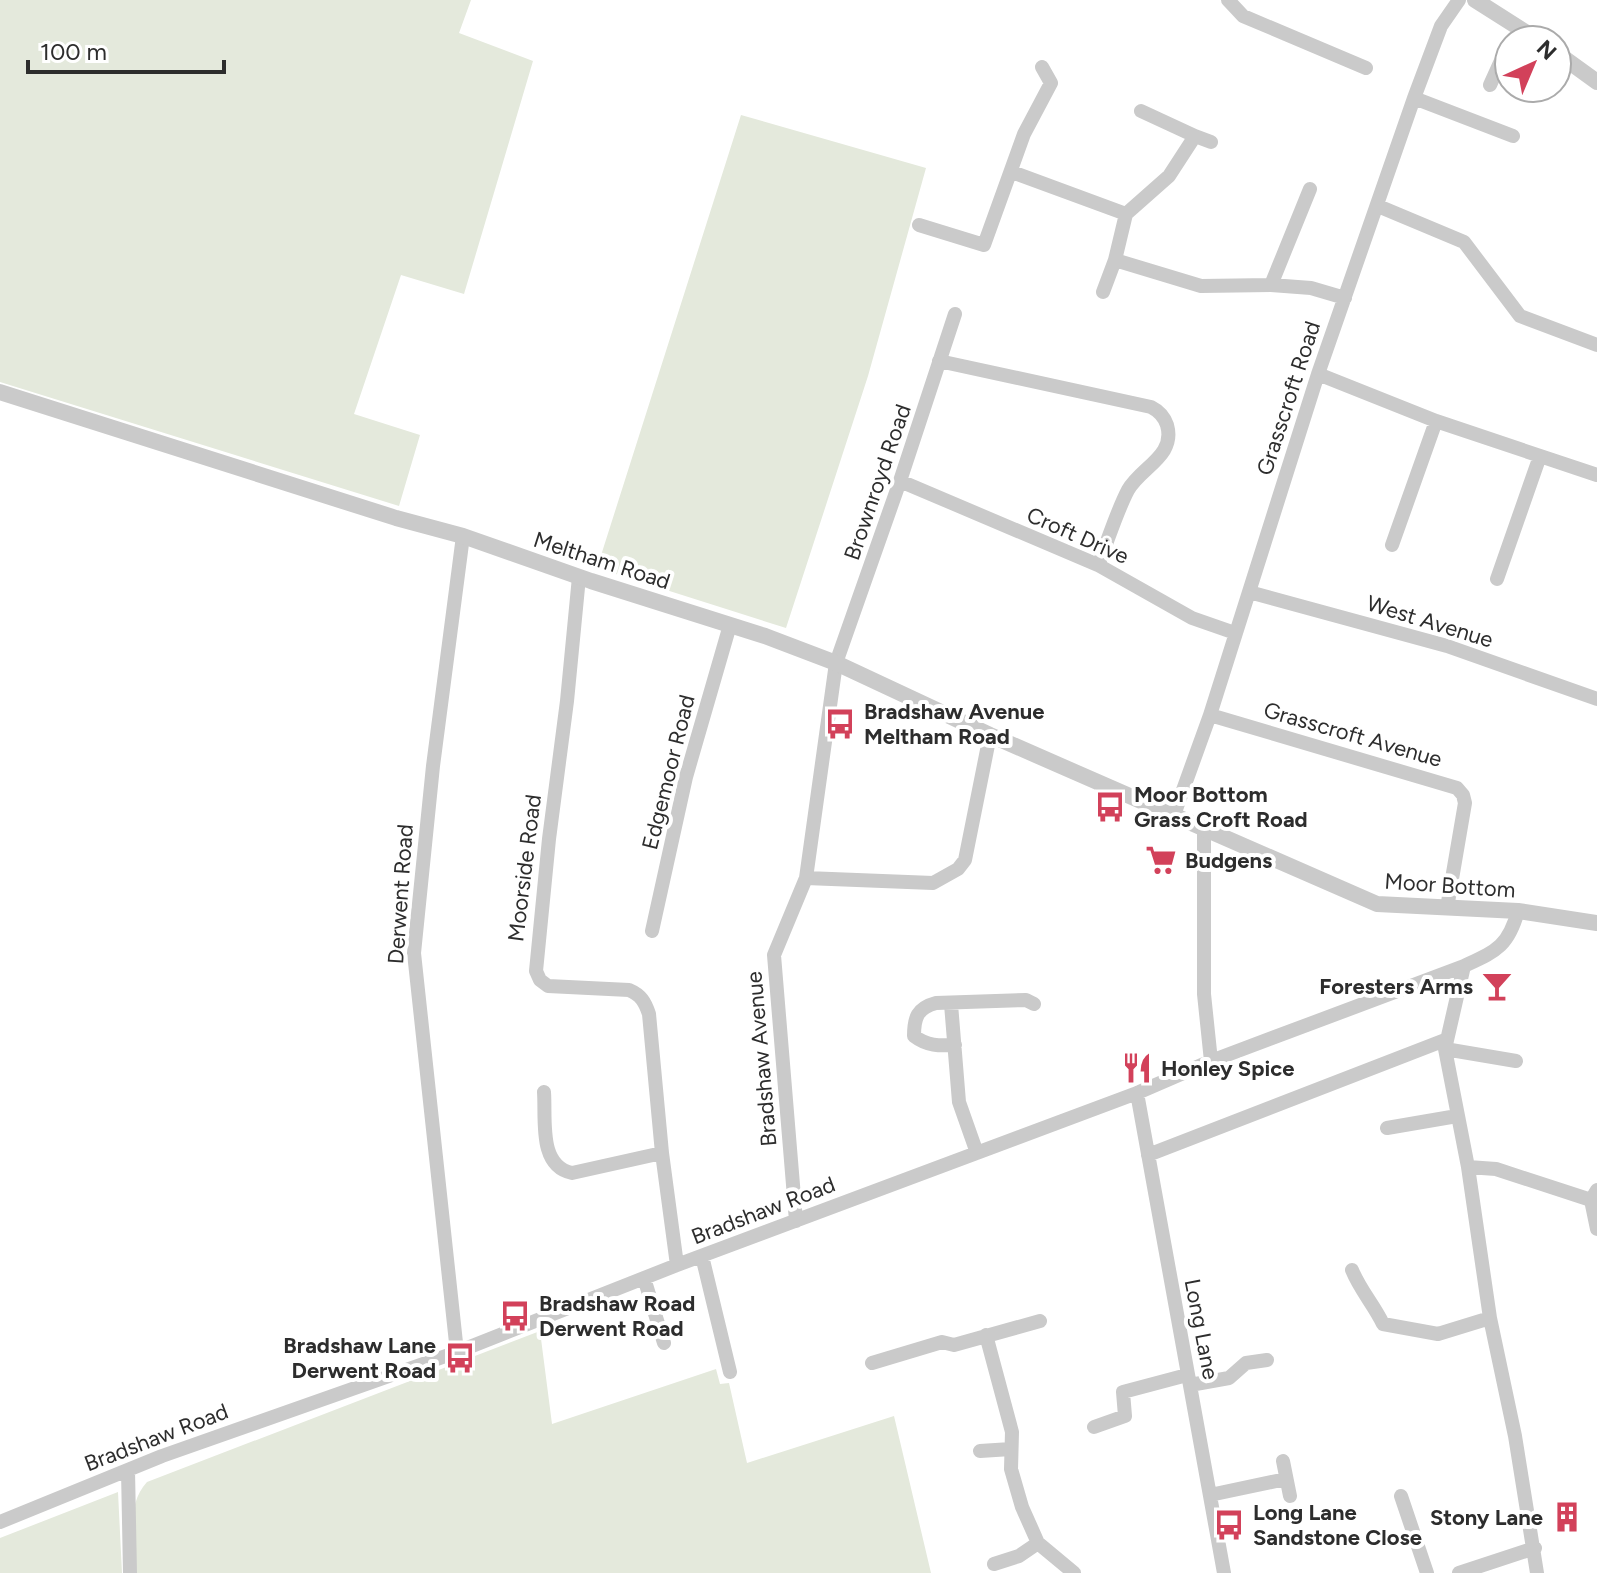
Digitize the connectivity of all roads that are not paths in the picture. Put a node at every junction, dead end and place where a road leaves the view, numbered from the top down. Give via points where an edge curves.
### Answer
1 (1228, 0) edge
2 (1459, 0) edge
3 (1475, 0) edge
4 (1500, 24) edge
5 (1573, 65) edge
6 (1042, 67) dead end
7 (1366, 68) dead end
8 (1493, 78) edge
9 (1597, 82) edge
10 (1490, 85) dead end
11 (1414, 98) junction
12 (1141, 111) dead end
13 (1195, 136) junction
14 (1513, 136) dead end
15 (1211, 142) dead end
16 (1012, 172) junction
17 (1310, 189) dead end
18 (1378, 206) junction
19 (1126, 214) junction
20 (919, 225) dead end
21 (1115, 260) junction
22 (1271, 285) junction
23 (1103, 292) dead end
24 (1345, 298) junction
25 (955, 314) dead end
26 (1597, 345) edge
27 (939, 361) junction
28 (1318, 374) junction
29 (0, 392) edge
30 (1436, 421) junction
31 (1540, 456) junction
32 (1597, 475) edge
33 (900, 481) junction
34 (463, 536) junction
35 (1392, 545) dead end
36 (1098, 565) junction
37 (579, 577) junction
38 (1497, 579) dead end
39 (1249, 592) junction
40 (730, 625) junction
41 (1235, 633) junction
42 (836, 663) junction
43 (1597, 699) edge
44 (1210, 715) junction
45 (990, 735) junction
46 (1174, 815) junction
47 (1204, 830) junction
48 (806, 878) junction
49 (1447, 908) junction
50 (1518, 911) junction
51 (1597, 923) edge
52 (652, 931) dead end
53 (1464, 966) junction
54 (951, 1004) junction
55 (1034, 1004) dead end
56 (955, 1045) junction
57 (1445, 1045) junction
58 (1211, 1061) junction
59 (1516, 1061) dead end
60 (544, 1092) dead end
61 (1137, 1093) junction
62 (1457, 1116) junction
63 (1387, 1128) dead end
64 (662, 1153) junction
65 (977, 1153) junction
66 (1148, 1155) junction
67 (1468, 1167) junction
68 (1594, 1195) edge
69 (796, 1221) junction
70 (1597, 1229) edge
71 (702, 1256) junction
72 (677, 1265) junction
73 (1352, 1270) dead end
74 (644, 1278) junction
75 (1490, 1318) junction
76 (1040, 1321) dead end
77 (986, 1335) junction
78 (664, 1343) dead end
79 (457, 1352) junction
80 (1267, 1360) dead end
81 (872, 1363) dead end
82 (730, 1372) dead end
83 (1189, 1380) junction
84 (1094, 1427) dead end
85 (1011, 1449) junction
86 (980, 1451) dead end
87 (1283, 1461) dead end
88 (128, 1470) junction
89 (1286, 1479) junction
90 (1210, 1495) junction
91 (1290, 1496) dead end
92 (1401, 1496) dead end
93 (0, 1522) edge
94 (1038, 1543) junction
95 (1535, 1548) junction
96 (994, 1564) dead end
97 (130, 1573) edge
98 (1074, 1573) edge
99 (1224, 1573) edge
100 (1427, 1573) edge
101 (1459, 1573) edge
102 (1537, 1573) edge

1 - 7 street via 1243,16
2 - 11 street, Grasscroft Road via 1441,26
3 - 4 street
5 - 9 street
6 - 16 street via 1051,83 1024,134
8 - 10 street
11 - 14 street
11 - 18 street, Grasscroft Road
12 - 13 street
13 - 15 street
13 - 19 street via 1169,176
16 - 19 street
16 - 20 street via 984,245
17 - 22 street
18 - 24 street, Grasscroft Road
18 - 26 street via 1464,242 1520,316
19 - 21 street
21 - 22 street via 1201,286
21 - 23 street
22 - 24 street
24 - 28 street, Grasscroft Road
25 - 27 street, Brownroyd Road
27 - 33 street, Brownroyd Road
27 - 36 street via 1151,407 1165,419 1168,446 1129,489
28 - 30 street
28 - 39 street, Grasscroft Road
29 - 34 street, Meltham Road
30 - 31 street
30 - 35 street
31 - 32 street
31 - 38 street
33 - 36 street, Croft Drive
33 - 42 street, Brownroyd Road
34 - 37 street, Meltham Road
34 - 79 street, Derwent Road via 414,953
36 - 41 street, Croft Drive via 1192,618
37 - 40 street, Meltham Road
37 - 64 street, Moorside Road via 536,971 548,986 629,990 645,1002
39 - 41 street, Grasscroft Road
39 - 43 street, West Avenue via 1447,646
40 - 42 street, Meltham Road
40 - 52 street, Edgemoor Road via 686,777
41 - 44 street, Grasscroft Road
42 - 45 street, Meltham Road
42 - 48 street, Bradshaw Avenue
44 - 46 street, Grasscroft Road
44 - 49 street, Grasscroft Avenue via 1457,788 1465,803
45 - 46 street, Meltham Road
45 - 48 street via 965,860 958,869 933,883
46 - 47 street, Moor Bottom
47 - 49 street, Moor Bottom via 1377,904
47 - 58 street via 1204,994
48 - 69 street, Bradshaw Avenue via 774,955
49 - 50 street, Moor Bottom
50 - 51 street, Moor Bottom
50 - 53 street, Bradshaw Road via 1507,942
53 - 57 street
53 - 58 street, Bradshaw Road
54 - 55 street
54 - 56 street
54 - 56 street via 925,1006 917,1014 914,1036 923,1043
56 - 65 street via 959,1102
57 - 59 street
57 - 62 street
57 - 66 street
58 - 61 street, Bradshaw Road
60 - 64 street via 549,1156 564,1171
61 - 65 street, Bradshaw Road
61 - 66 street, Long Lane
62 - 63 street
62 - 67 street
64 - 72 street, Moorside Road
65 - 69 street, Bradshaw Road
66 - 83 street, Long Lane
67 - 68 street via 1496,1169
67 - 75 street
68 - 70 street
69 - 71 street, Bradshaw Road
71 - 72 street, Bradshaw Road
71 - 82 street
72 - 74 street, Bradshaw Road
73 - 75 street via 1383,1324 1392,1328 1438,1334
74 - 78 street
74 - 79 street, Bradshaw Road
75 - 95 street
76 - 77 street
77 - 81 street
77 - 85 street via 1012,1432
79 - 88 street, Bradshaw Road
80 - 83 street via 1246,1363 1229,1378
83 - 84 street via 1123,1392 1125,1416
83 - 90 street, Long Lane
85 - 86 street
85 - 94 street via 1011,1469
87 - 89 street
88 - 93 street, Bradshaw Road
88 - 97 street
89 - 90 street
89 - 91 street
90 - 99 street, Long Lane
92 - 100 street
94 - 96 street
94 - 98 street
95 - 101 street
95 - 102 street

